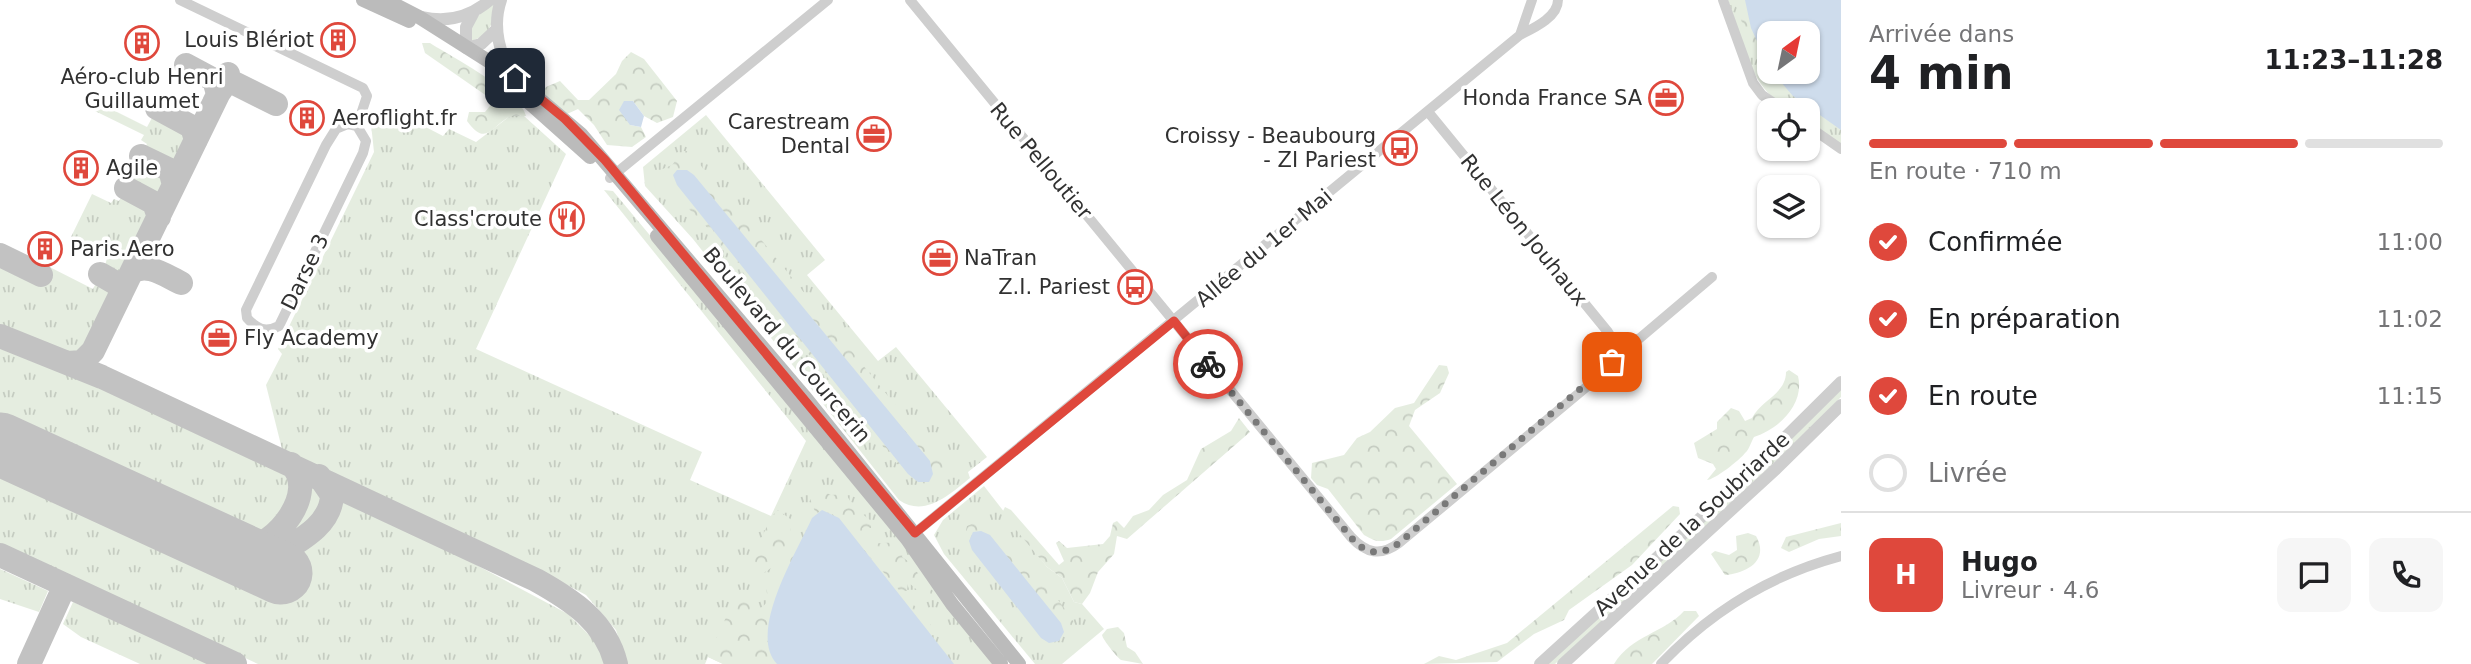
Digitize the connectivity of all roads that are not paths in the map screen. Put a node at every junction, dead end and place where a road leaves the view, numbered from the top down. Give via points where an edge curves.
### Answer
1 (180, 0) edge
2 (363, 0) edge
3 (386, 0) edge
4 (490, 0) edge
5 (501, 0) edge
6 (828, 0) edge
7 (910, 0) edge
8 (1532, 0) edge
9 (1559, 0) edge
10 (1723, 0) edge
11 (474, 12) junction
12 (423, 21) junction
13 (497, 29) junction
14 (1520, 35) junction
15 (466, 48) junction
16 (509, 76) junction
17 (1768, 98) edge
18 (1429, 113) junction
19 (357, 126) junction
20 (1820, 134) edge
21 (1841, 149) edge
22 (613, 176) junction
23 (1713, 277) dead end
24 (1174, 321) junction
25 (1615, 350) junction
26 (1841, 382) edge
27 (1841, 405) edge
28 (911, 536) junction
29 (1841, 556) edge
30 (1001, 664) edge
31 (1019, 664) edge
32 (1540, 664) edge
33 (1563, 664) edge
34 (1661, 664) edge

1 - 19 street via 363,88 367,96
2 - 12 main road, Boulevard du Courcerin via 410,22
3 - 12 main road, Boulevard du Courcerin
4 - 11 street
5 - 13 street
6 - 22 street
7 - 24 street, Rue Pelloutier
8 - 14 street
9 - 14 street, Allée du 1er Mai via 1552,14
10 - 17 street via 1753,83
11 - 12 street
11 - 15 street via 466,27
12 - 15 main road, Boulevard du Courcerin
13 - 15 street via 486,41
13 - 16 street
14 - 18 street, Allée du 1er Mai
15 - 16 main road, Boulevard du Courcerin
16 - 22 main road, Boulevard du Courcerin via 506,82
18 - 24 street, Allée du 1er Mai
18 - 25 street, Rue Léon Jouhaux via 1608,332
19 - 19 street, Darse 3 via 336,129 247,310 247,318 261,330 279,326 363,153 366,141
20 - 21 street
22 - 28 main road, Boulevard du Courcerin
23 - 25 street via 1640,338
24 - 25 street via 1351,537 1373,552 1399,543 1496,463 1602,373
24 - 28 street, Allée du 1er Mai
26 - 32 street, Avenue de la Soubriarde via 1740,482
27 - 33 street, Avenue de la Soubriarde
28 - 30 main road, Boulevard du Courcerin via 952,604
28 - 31 main road, Boulevard du Courcerin
29 - 34 street via 1745,595 1703,624

